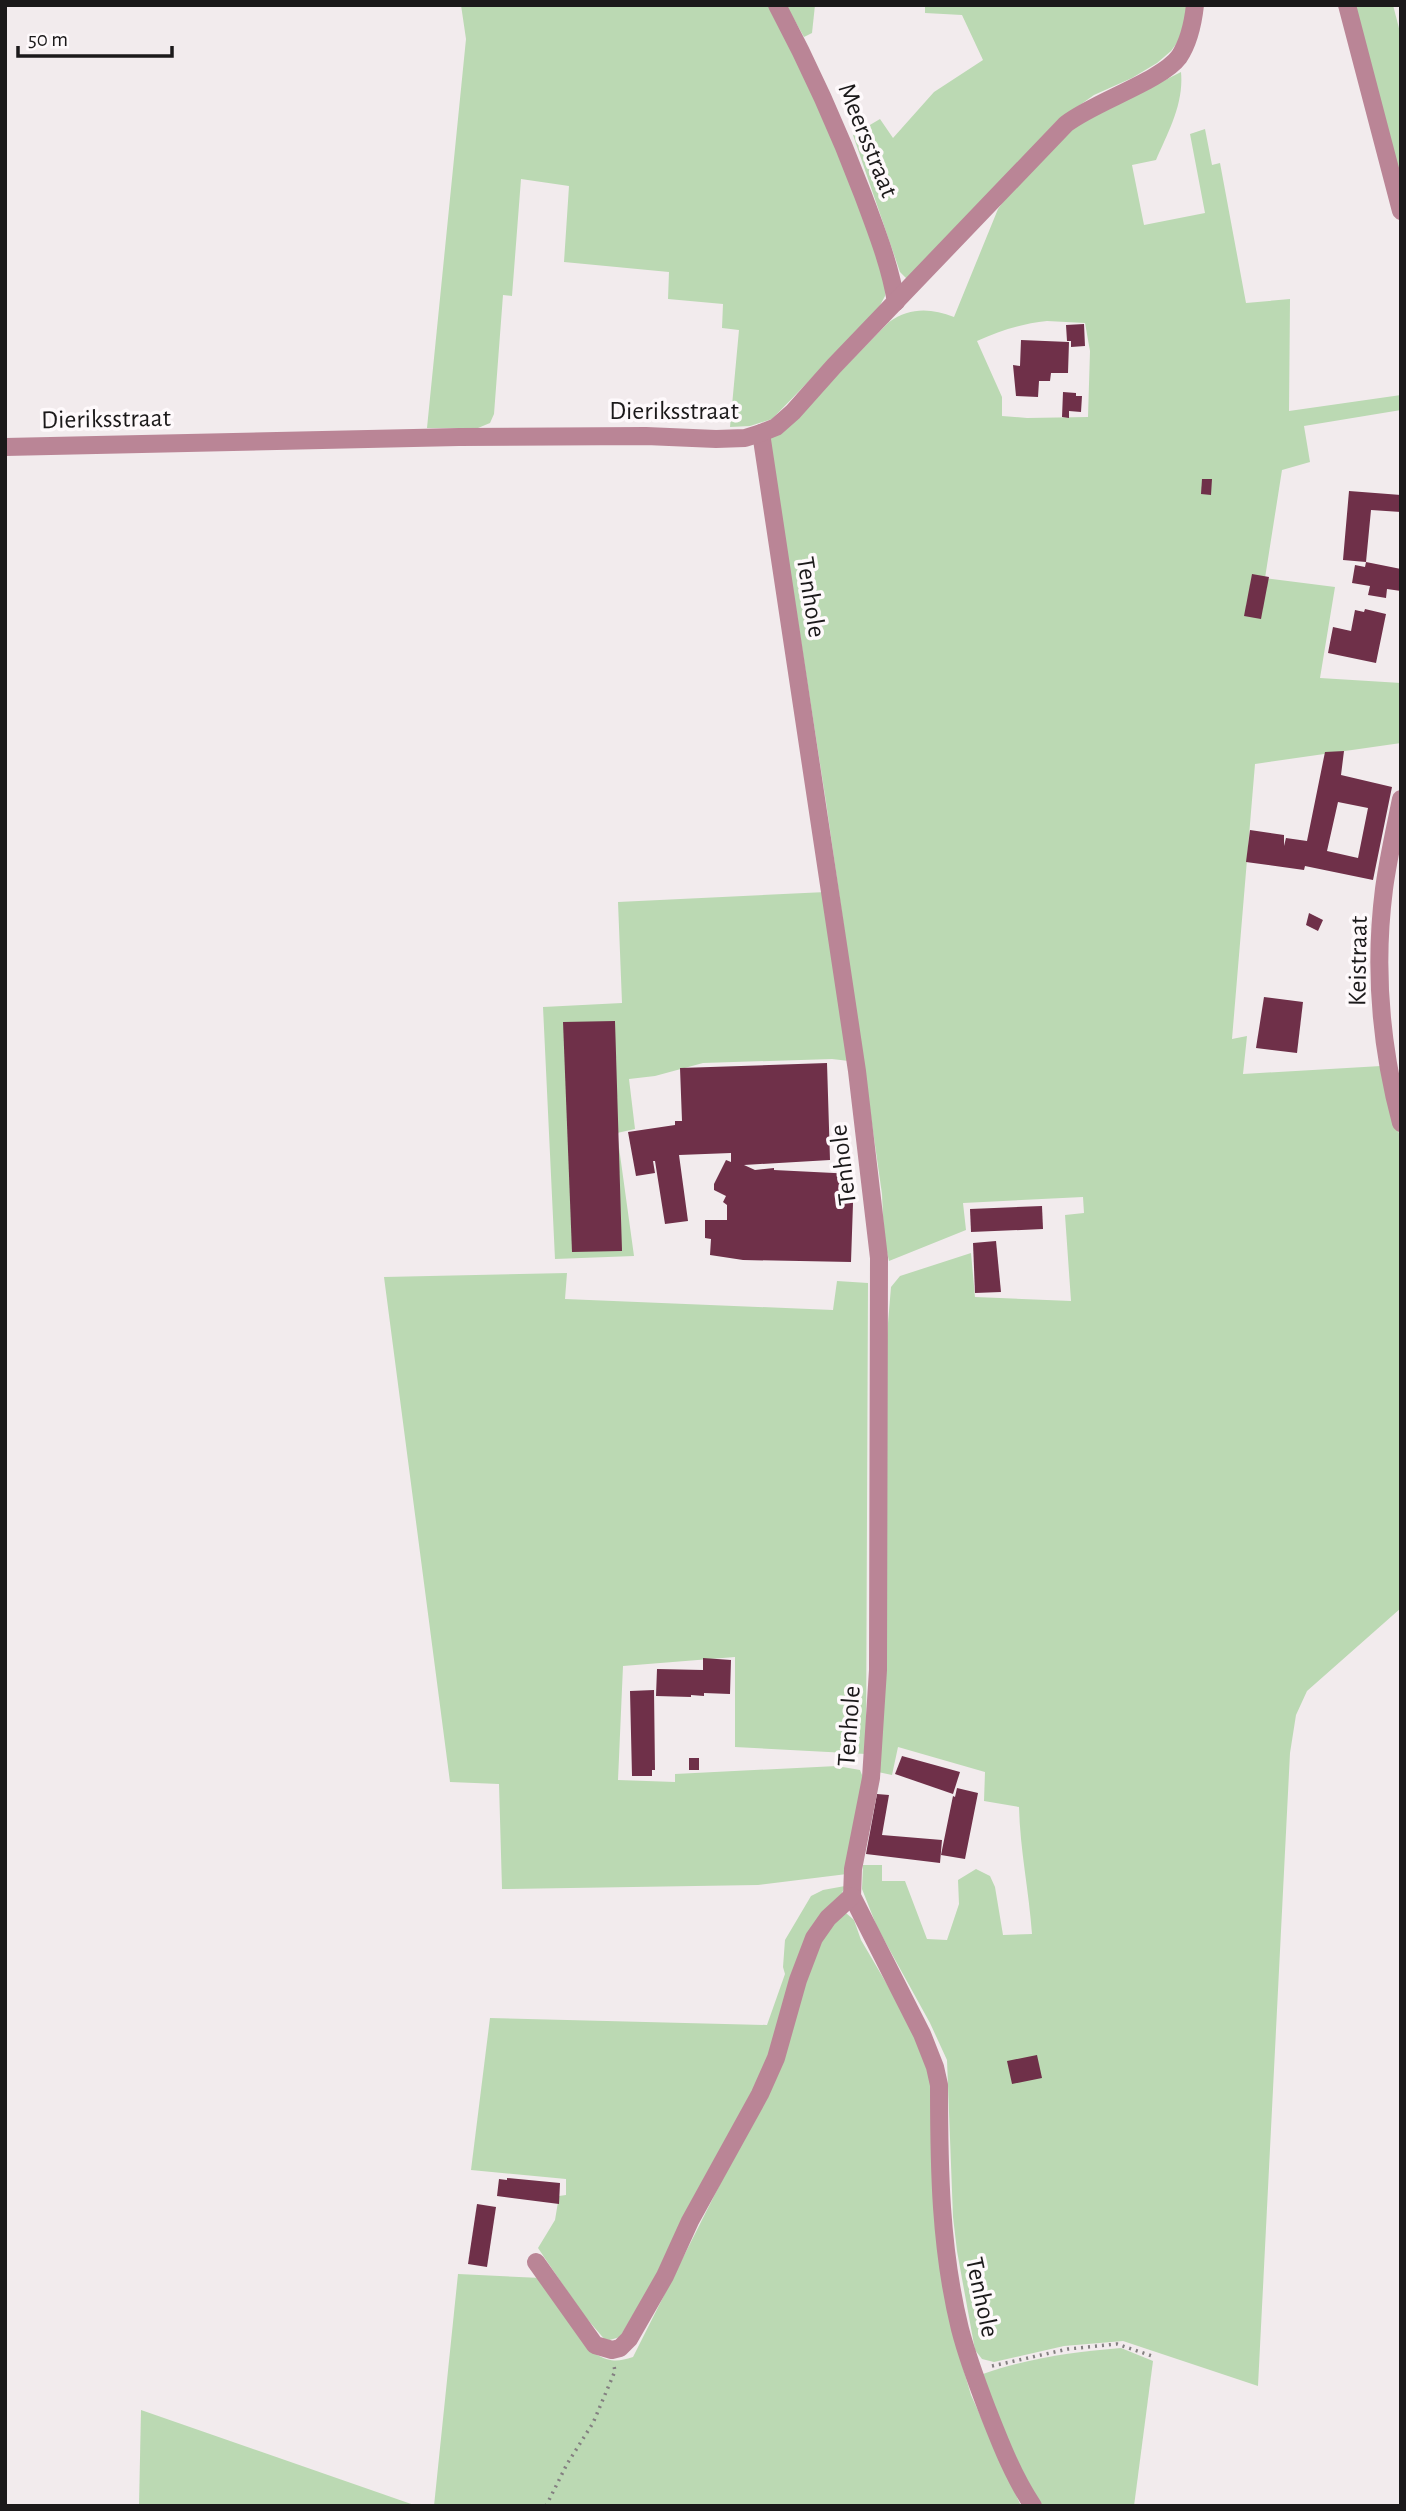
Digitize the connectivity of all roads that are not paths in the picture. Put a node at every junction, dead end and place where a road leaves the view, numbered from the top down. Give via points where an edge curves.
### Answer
1 (777, 5) edge
2 (1195, 5) edge
3 (1347, 5) edge
4 (1401, 211) edge
5 (896, 302) junction
6 (761, 433) junction
7 (5, 447) edge
8 (1401, 799) edge
9 (1401, 1123) edge
10 (852, 1896) junction
11 (537, 2262) dead end
12 (1033, 2506) edge

1 - 5 street, Meersstraat via 836,124 875,227
2 - 5 street, Dieriksstraat via 1191,31 1177,59 1066,124
3 - 4 street
5 - 6 street, Dieriksstraat via 793,412
6 - 7 street, Dieriksstraat via 716,439 472,437
6 - 10 street, Tenhole via 857,1070 878,1258 877,1696 871,1778
8 - 9 street, Keistraat via 1385,888 1381,962 1382,1027
10 - 11 street via 814,1938 760,2094 638,2327 620,2348 595,2345
10 - 12 street, Tenhole via 911,2009 935,2067 943,2231 960,2327 1006,2455

